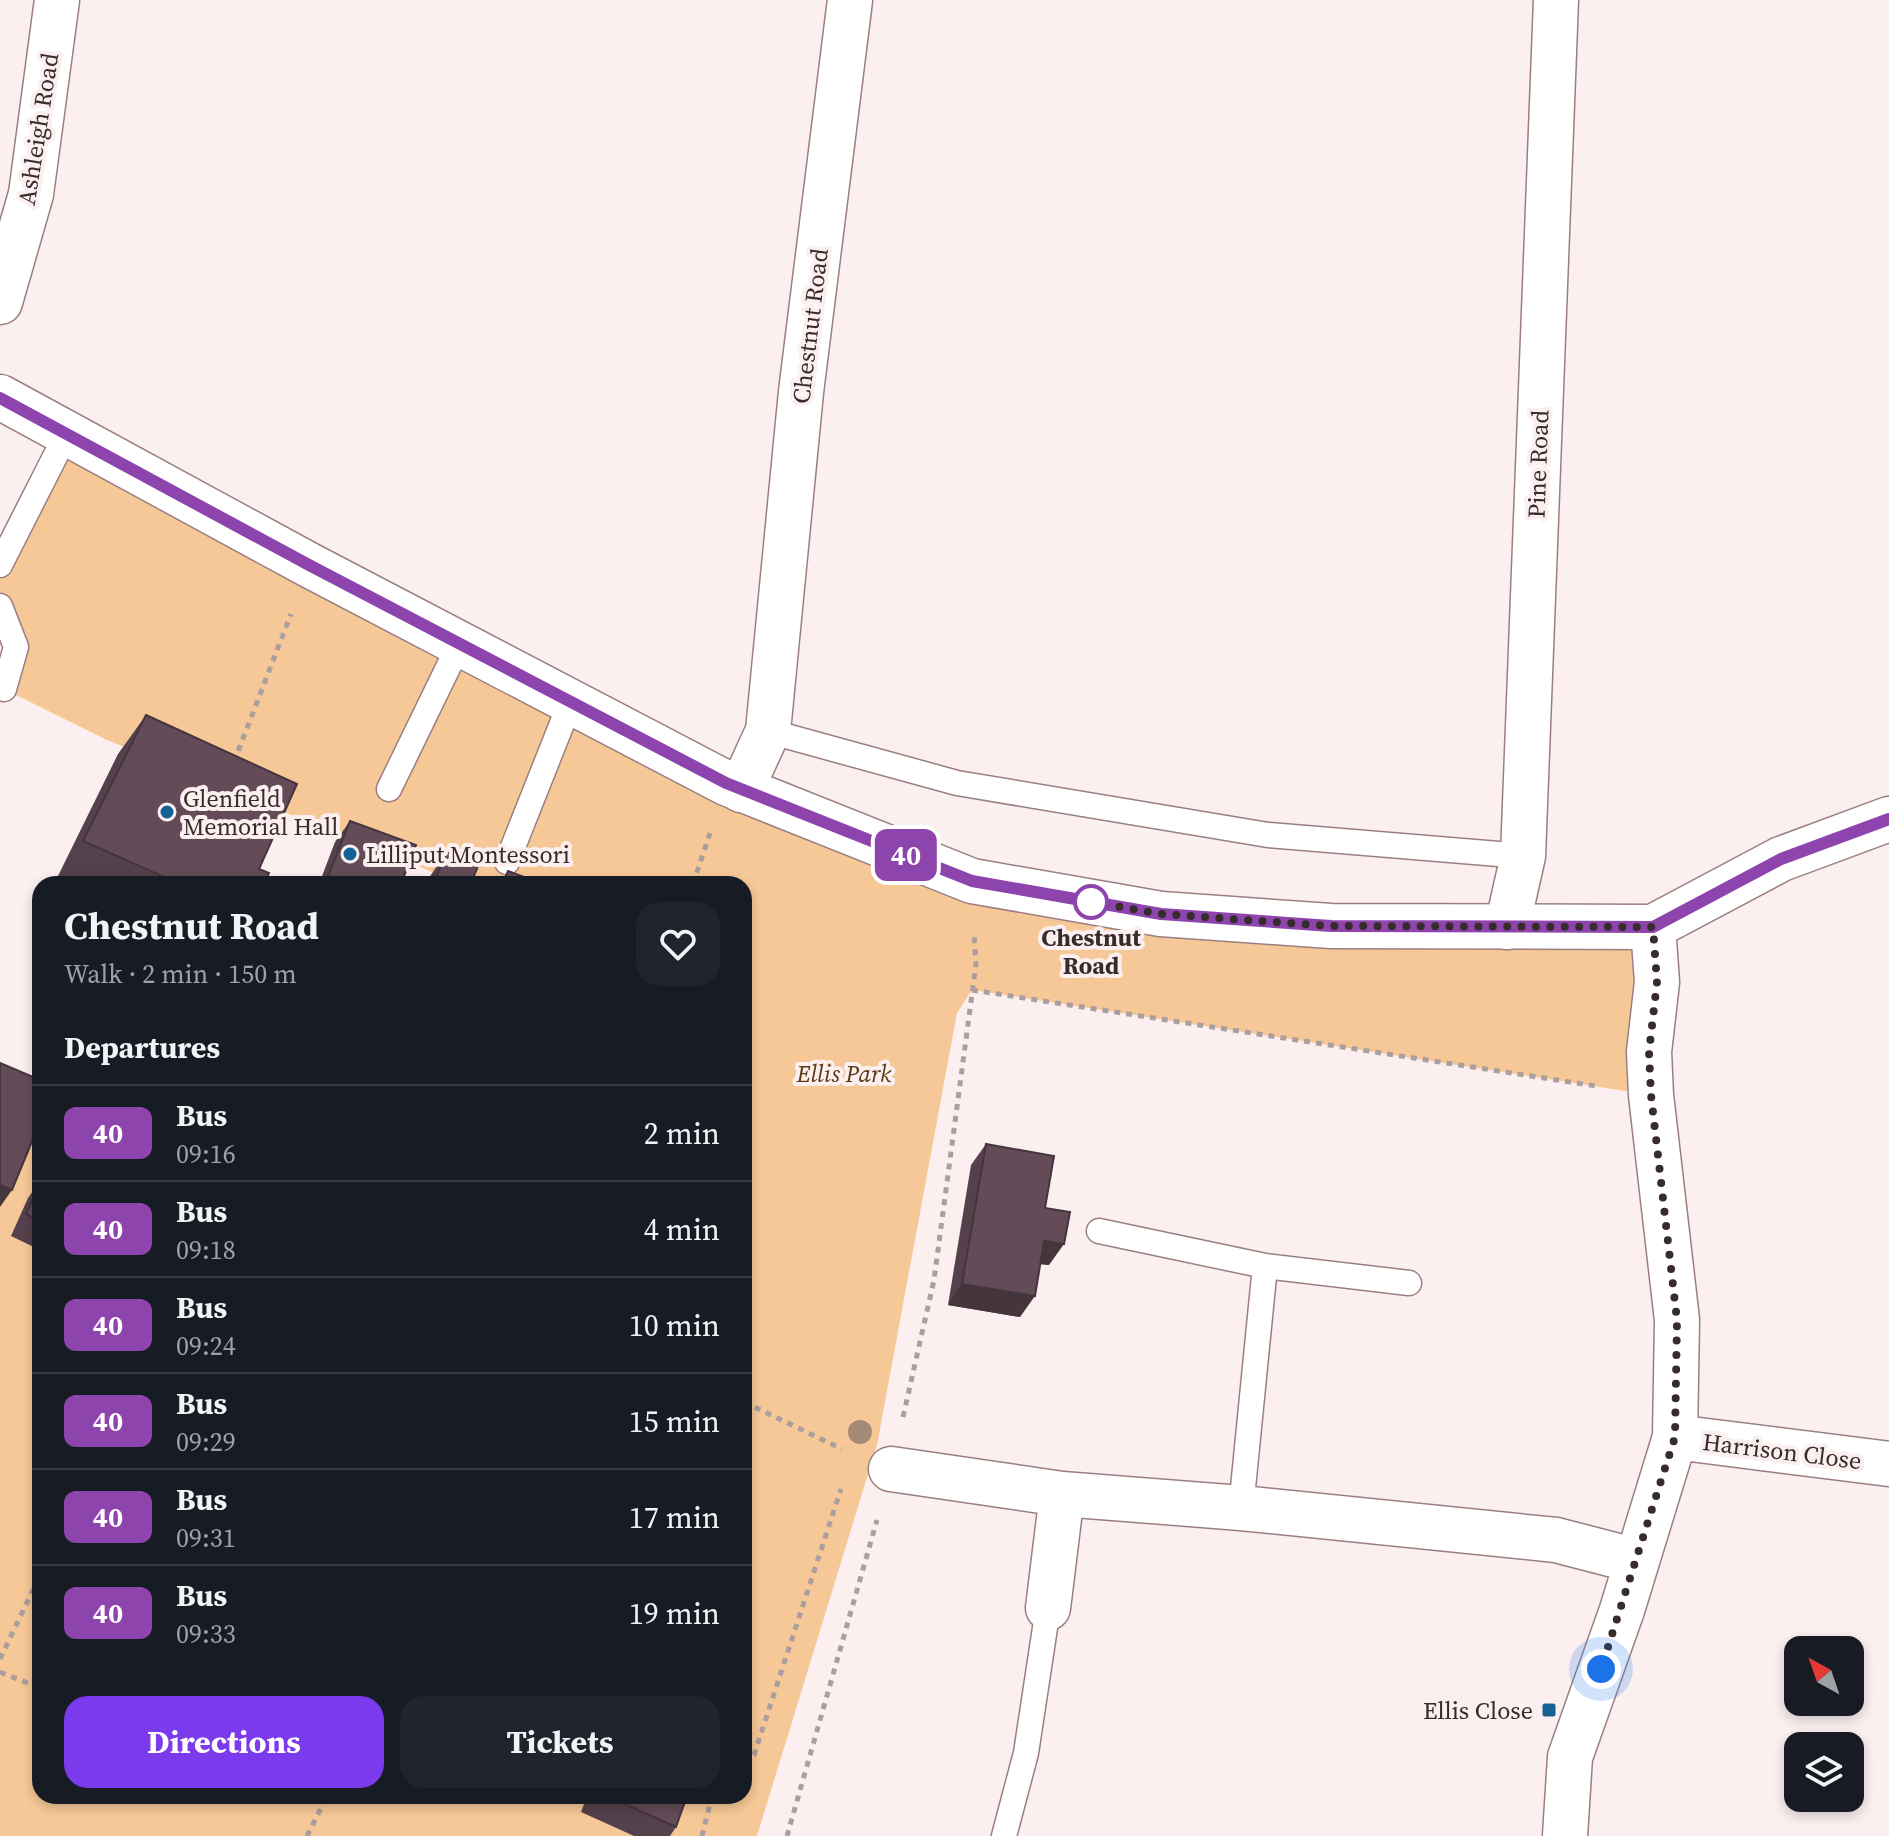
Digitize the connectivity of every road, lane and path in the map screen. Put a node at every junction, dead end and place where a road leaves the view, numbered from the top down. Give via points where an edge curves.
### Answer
1 (57, 0) edge
2 (850, 0) edge
3 (1556, 0) edge
4 (0, 302) edge
5 (0, 397) edge
6 (66, 435) junction
7 (0, 565) edge
8 (309, 565) junction
9 (0, 606) edge
10 (460, 643) junction
11 (4, 689) dead end
12 (571, 701) junction
13 (768, 731) junction
14 (231, 771) edge
15 (389, 789) dead end
16 (741, 790) junction
17 (1889, 819) edge
18 (1523, 856) junction
19 (507, 862) dead end
20 (972, 881) junction
21 (1507, 927) junction
22 (1653, 927) junction
23 (972, 990) junction
24 (1651, 1095) junction
25 (1099, 1231) dead end
26 (1265, 1266) junction
27 (1409, 1283) dead end
28 (752, 1406) edge
29 (1675, 1437) junction
30 (872, 1462) junction
31 (1889, 1464) edge
32 (1062, 1494) junction
33 (1241, 1508) junction
34 (1637, 1561) junction
35 (32, 1592) edge
36 (1048, 1608) joint
37 (0, 1659) edge
38 (0, 1672) edge
39 (32, 1685) edge
40 (752, 1756) edge
41 (323, 1804) edge
42 (710, 1804) edge
43 (307, 1836) edge
44 (702, 1836) edge
45 (787, 1836) edge
46 (1004, 1836) edge
47 (1565, 1836) edge

1 - 4 street, Ashleigh Road via 31,194
2 - 13 street, Chestnut Road via 801,392
3 - 18 street, Pine Road
5 - 6 street
6 - 7 lane
6 - 8 street
8 - 10 street
8 - 14 path
9 - 11 lane via 16,647
10 - 12 street
10 - 15 lane
12 - 16 street
12 - 19 lane
13 - 16 street, Chestnut Road
13 - 18 lane via 957,783 1268,835
16 - 20 street
17 - 22 street via 1781,859
18 - 21 street, Pine Road
20 - 21 street via 1161,914 1331,926
20 - 23 path
21 - 22 street
22 - 24 street via 1657,982 1649,1052
23 - 24 path
23 - 30 path via 934,1280
24 - 29 street via 1677,1320
25 - 26 lane
26 - 27 lane
26 - 33 lane
28 - 30 path
29 - 31 street, Harrison Close
29 - 34 street
30 - 32 street
30 - 40 path
30 - 45 path
32 - 33 street
32 - 36 street
33 - 34 street via 1556,1540
34 - 47 street via 1570,1757
35 - 37 path
36 - 46 lane via 1026,1753
38 - 39 path
41 - 43 path
42 - 44 path

